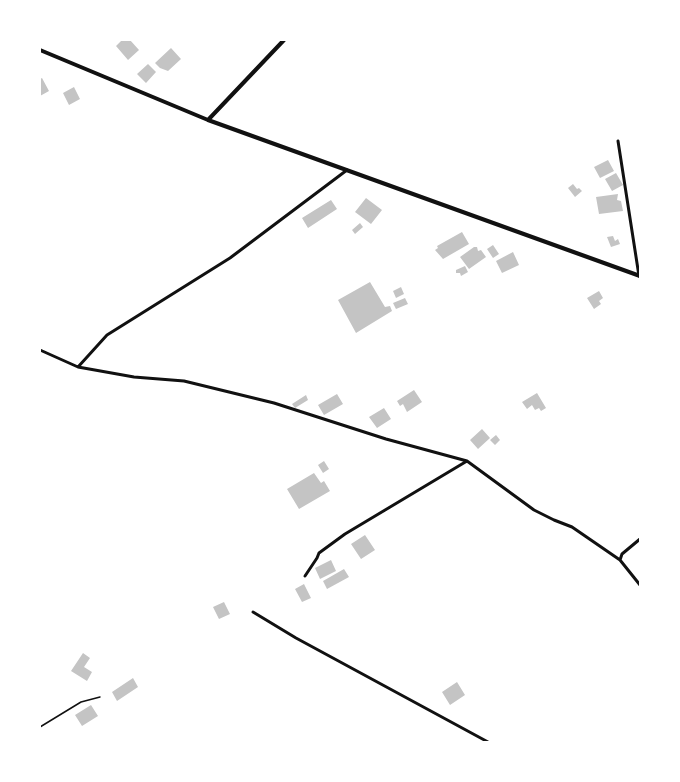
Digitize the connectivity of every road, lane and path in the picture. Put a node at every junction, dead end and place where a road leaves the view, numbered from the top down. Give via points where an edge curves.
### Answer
1 (284, 40) edge
2 (40, 50) edge
3 (208, 120) junction
4 (618, 141) dead end
5 (347, 170) junction
6 (639, 276) edge
7 (40, 350) edge
8 (78, 367) junction
9 (467, 461) junction
10 (640, 540) edge
11 (620, 560) junction
12 (305, 576) dead end
13 (640, 585) edge
14 (253, 612) dead end
15 (100, 697) dead end
16 (40, 727) edge
17 (488, 742) edge

1 - 3 street
2 - 3 street
3 - 5 street
4 - 6 street
5 - 6 street
5 - 8 street via 230,258 107,335
7 - 8 street
8 - 9 street via 134,377 184,381 274,404 386,440
9 - 11 street via 534,510 572,527
9 - 12 street via 319,552
10 - 11 street via 622,554
11 - 13 street
14 - 17 street
15 - 16 lane via 81,702

